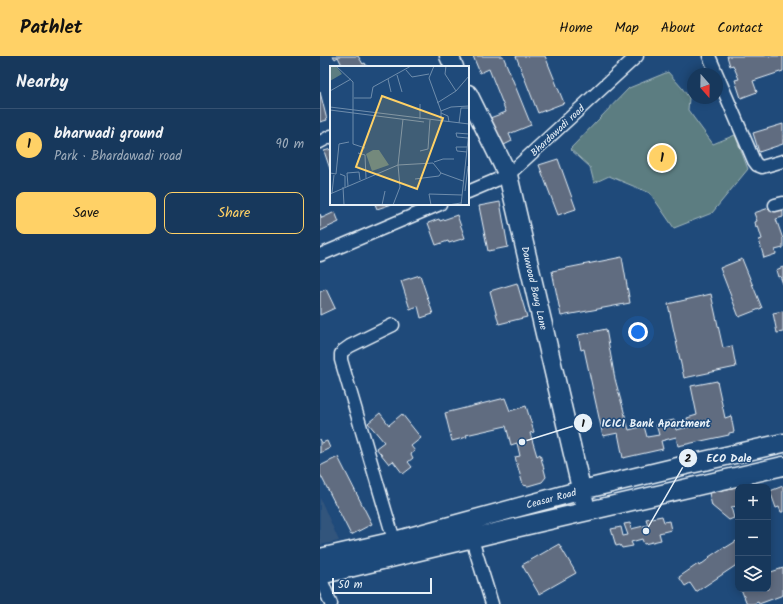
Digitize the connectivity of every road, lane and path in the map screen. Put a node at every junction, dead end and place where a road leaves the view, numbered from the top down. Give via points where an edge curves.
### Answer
1 (449, 56) edge
2 (637, 56) edge
3 (709, 56) edge
4 (454, 66) edge
5 (469, 96) edge
6 (330, 137) edge
7 (320, 142) edge
8 (783, 161) edge
9 (508, 175) junction
10 (469, 192) edge
11 (438, 205) edge
12 (320, 255) edge
13 (393, 325) dead end
14 (783, 443) edge
15 (783, 466) edge
16 (582, 490) junction
17 (586, 512) junction
18 (466, 521) junction
19 (472, 538) junction
20 (397, 548) junction
21 (320, 558) edge
22 (320, 576) edge
23 (331, 604) edge
24 (492, 604) edge

1 - 4 main road
2 - 9 street, Bhardawadi road
3 - 8 street via 754,161 762,167
5 - 9 main road, Dauwood Baug Lane
6 - 7 street
9 - 10 street, Bhardawadi road
9 - 16 main road, Dauwood Baug Lane
11 - 12 street
13 - 20 street via 350,346 341,354 341,360
14 - 16 main road, Ceasar Road
15 - 17 main road, Ceasar Road
16 - 17 main road, Dauwood Baug Lane
16 - 18 main road, Ceasar Road
17 - 19 main road, Ceasar Road
18 - 19 street
18 - 20 main road, Ceasar Road
19 - 20 main road, Ceasar Road
19 - 24 street
20 - 21 main road, Ceasar Road
20 - 22 main road, Ceasar Road
22 - 23 street

